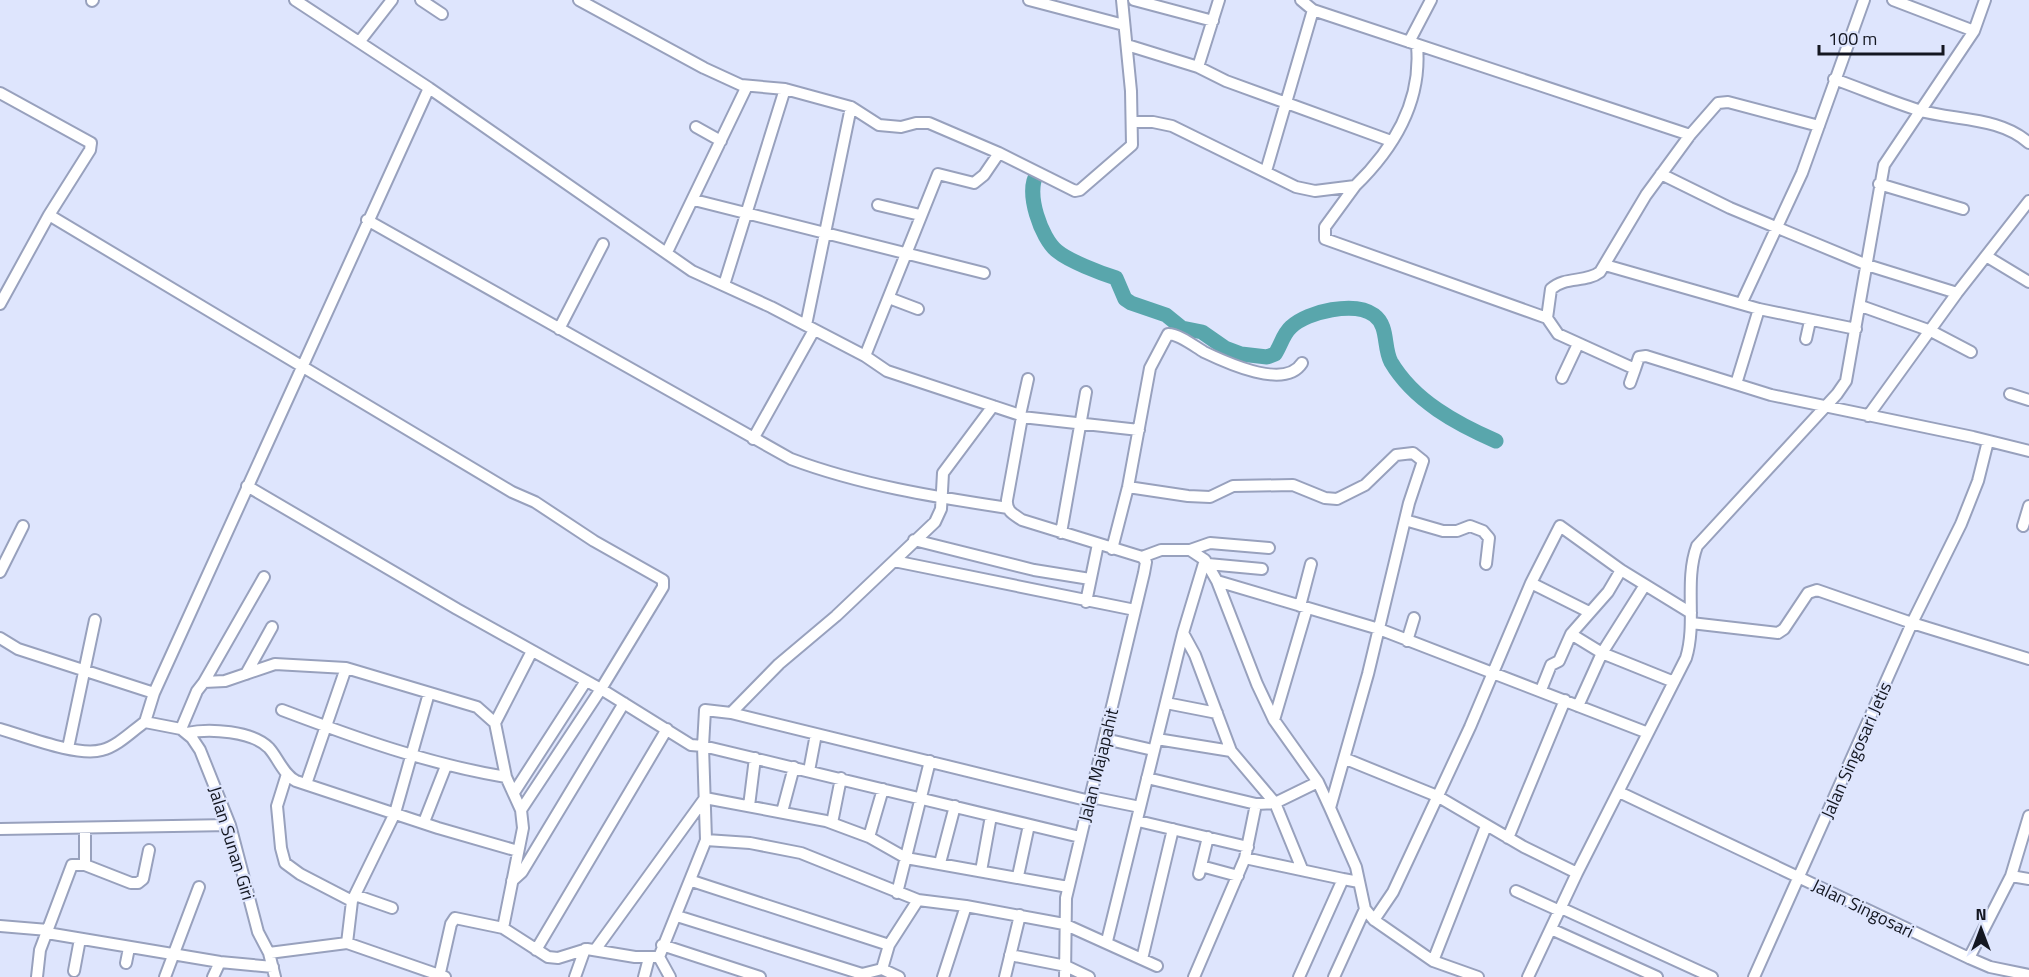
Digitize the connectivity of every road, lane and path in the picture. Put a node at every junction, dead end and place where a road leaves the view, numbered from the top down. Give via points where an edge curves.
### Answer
1 (295, 0) edge
2 (392, 0) edge
3 (421, 0) edge
4 (579, 0) edge
5 (1029, 0) edge
6 (1069, 0) edge
7 (1122, 0) edge
8 (1134, 0) edge
9 (1219, 0) edge
10 (1301, 0) edge
11 (1431, 0) edge
12 (1864, 0) edge
13 (1893, 0) edge
14 (1984, 0) edge
15 (1313, 10) junction
16 (1066, 11) junction
17 (442, 14) dead end
18 (1212, 21) junction
19 (1124, 25) junction
20 (1974, 31) junction
21 (360, 41) junction
22 (1413, 44) junction
23 (1126, 45) junction
24 (1198, 67) junction
25 (1834, 79) junction
26 (747, 86) junction
27 (429, 88) junction
28 (785, 89) junction
29 (0, 93) edge
30 (1286, 103) junction
31 (850, 107) junction
32 (1918, 110) junction
33 (1133, 122) junction
34 (1819, 126) junction
35 (696, 127) dead end
36 (1690, 135) junction
37 (2028, 139) edge
38 (721, 141) junction
39 (1391, 141) junction
40 (999, 153) junction
41 (1266, 171) junction
42 (1661, 174) junction
43 (1879, 184) junction
44 (1355, 186) junction
45 (694, 200) junction
46 (2029, 201) edge
47 (878, 206) dead end
48 (1963, 209) dead end
49 (748, 214) junction
50 (49, 215) junction
51 (920, 215) junction
52 (367, 220) junction
53 (1777, 228) junction
54 (825, 234) junction
55 (603, 244) dead end
56 (667, 252) junction
57 (905, 252) junction
58 (1986, 256) junction
59 (1605, 265) junction
60 (1867, 265) junction
61 (984, 273) dead end
62 (2029, 282) edge
63 (724, 285) junction
64 (1957, 293) junction
65 (889, 298) junction
66 (1742, 302) junction
67 (0, 304) edge
68 (1861, 306) junction
69 (918, 309) dead end
70 (1760, 309) junction
71 (1547, 318) junction
72 (1810, 321) junction
73 (810, 327) junction
74 (559, 328) junction
75 (1856, 329) junction
76 (1930, 331) junction
77 (1806, 339) dead end
78 (1578, 345) junction
79 (1971, 352) dead end
80 (865, 356) junction
81 (1302, 363) dead end
82 (300, 366) junction
83 (1635, 369) junction
84 (1562, 378) dead end
85 (1028, 379) dead end
86 (1630, 383) dead end
87 (1736, 384) junction
88 (1086, 392) dead end
89 (2010, 394) dead end
90 (2029, 400) edge
91 (993, 406) junction
92 (1824, 408) junction
93 (1021, 416) junction
94 (1868, 416) junction
95 (1081, 423) junction
96 (1139, 430) junction
97 (753, 439) junction
98 (1988, 441) junction
99 (2029, 452) edge
100 (247, 486) junction
101 (1128, 487) junction
102 (942, 498) junction
103 (1008, 507) junction
104 (2029, 507) edge
105 (1405, 520) junction
106 (23, 526) dead end
107 (2023, 526) dead end
108 (1061, 533) junction
109 (914, 540) junction
110 (1098, 544) junction
111 (1269, 548) dead end
112 (1112, 549) junction
113 (1190, 550) junction
114 (1142, 557) junction
115 (894, 561) junction
116 (1207, 562) junction
117 (1311, 564) dead end
118 (1486, 564) dead end
119 (1262, 569) dead end
120 (1621, 570) junction
121 (0, 572) edge
122 (264, 576) dead end
123 (1090, 579) junction
124 (1217, 581) junction
125 (1531, 583) junction
126 (1645, 585) junction
127 (1086, 602) junction
128 (1304, 607) junction
129 (1135, 610) junction
130 (1589, 612) junction
131 (1413, 618) dead end
132 (1691, 618) junction
133 (95, 620) dead end
134 (1912, 623) junction
135 (272, 627) dead end
136 (1379, 629) junction
137 (1183, 633) junction
138 (1571, 634) junction
139 (0, 638) edge
140 (1407, 641) junction
141 (532, 651) junction
142 (1602, 653) junction
143 (2029, 659) edge
144 (346, 668) junction
145 (86, 672) junction
146 (1495, 672) junction
147 (246, 674) junction
148 (586, 681) junction
149 (204, 682) junction
150 (1674, 682) junction
151 (601, 689) junction
152 (1540, 690) junction
153 (154, 693) junction
154 (429, 693) junction
155 (1565, 700) junction
156 (624, 703) junction
157 (1166, 703) junction
158 (1578, 706) junction
159 (282, 710) dead end
160 (731, 713) junction
161 (1217, 713) junction
162 (1274, 720) junction
163 (145, 722) junction
164 (495, 723) junction
165 (327, 727) junction
166 (0, 729) edge
167 (667, 729) junction
168 (184, 731) junction
169 (1648, 733) junction
170 (816, 734) junction
171 (1106, 739) junction
172 (1155, 745) junction
173 (703, 746) junction
174 (68, 748) junction
175 (1231, 751) junction
176 (412, 756) junction
177 (755, 758) junction
178 (1346, 759) junction
179 (930, 761) junction
180 (446, 766) junction
181 (794, 767) junction
182 (809, 771) junction
183 (287, 774) junction
184 (506, 777) junction
185 (841, 778) junction
186 (1147, 778) junction
187 (1318, 782) junction
188 (306, 784) junction
189 (884, 789) junction
190 (515, 791) junction
191 (1619, 792) junction
192 (1437, 796) junction
193 (705, 798) junction
194 (921, 798) junction
195 (1091, 799) junction
196 (1275, 803) junction
197 (1256, 804) junction
198 (749, 806) junction
199 (955, 806) junction
200 (1140, 807) junction
201 (1330, 808) junction
202 (522, 810) junction
203 (782, 812) junction
204 (395, 813) junction
205 (992, 816) junction
206 (2029, 816) edge
207 (1138, 821) junction
208 (424, 822) junction
209 (832, 823) junction
210 (230, 825) junction
211 (1029, 825) junction
212 (1486, 826) junction
213 (85, 828) junction
214 (0, 829) edge
215 (1173, 829) junction
216 (869, 837) junction
217 (1080, 837) junction
218 (1208, 837) junction
219 (1508, 838) junction
220 (706, 840) junction
221 (149, 850) dead end
222 (518, 851) junction
223 (1246, 852) junction
224 (906, 858) junction
225 (940, 862) junction
226 (85, 865) junction
227 (1302, 869) junction
228 (981, 871) junction
229 (1577, 873) junction
230 (1018, 876) junction
231 (1238, 876) junction
232 (2011, 876) junction
233 (1800, 877) junction
234 (1343, 879) junction
235 (2029, 879) edge
236 (512, 881) junction
237 (692, 881) junction
238 (1359, 882) junction
239 (199, 887) dead end
240 (1068, 887) junction
241 (1516, 891) dead end
242 (897, 893) junction
243 (353, 898) junction
244 (918, 900) junction
245 (966, 906) junction
246 (392, 908) dead end
247 (1365, 909) junction
248 (1560, 910) junction
249 (1020, 915) junction
250 (677, 916) junction
251 (1374, 920) junction
252 (1065, 924) junction
253 (0, 927) edge
254 (503, 928) junction
255 (1551, 929) junction
256 (47, 931) junction
257 (80, 939) junction
258 (1107, 941) junction
259 (347, 943) junction
260 (662, 945) junction
261 (889, 945) junction
262 (129, 948) junction
263 (536, 950) junction
264 (590, 950) junction
265 (269, 953) junction
266 (174, 955) junction
267 (1010, 956) junction
268 (654, 958) junction
269 (1969, 958) junction
270 (1142, 959) junction
271 (1433, 961) junction
272 (220, 962) junction
273 (126, 963) dead end
274 (1157, 966) dead end
275 (882, 969) junction
276 (74, 971) dead end
277 (274, 972) edge
278 (1065, 972) edge
279 (1455, 973) edge
280 (2007, 974) edge
281 (2029, 975) edge
282 (441, 976) edge
283 (1475, 976) edge
284 (37, 977) edge
285 (165, 977) edge
286 (213, 977) edge
287 (575, 977) edge
288 (644, 977) edge
289 (670, 977) edge
290 (760, 977) edge
291 (899, 977) edge
292 (943, 977) edge
293 (1005, 977) edge
294 (1089, 977) edge
295 (1194, 977) edge
296 (1299, 977) edge
297 (1334, 977) edge
298 (1528, 977) edge
299 (1657, 977) edge
300 (1712, 977) edge
301 (1754, 977) edge

1 - 21 street
2 - 21 street
3 - 17 street
4 - 26 street via 704,68
5 - 16 street
6 - 16 street
7 - 19 street
8 - 18 street
9 - 18 street
10 - 15 street
11 - 22 street
12 - 25 street
13 - 20 street
14 - 20 street
15 - 22 street
15 - 30 street
16 - 19 street
18 - 24 street
19 - 23 street
20 - 32 street
21 - 27 street
22 - 36 street
22 - 39 street via 1418,68 1412,107
23 - 24 street
23 - 33 street
24 - 30 street
25 - 32 street
25 - 34 street
26 - 28 street
26 - 38 street
27 - 52 street
27 - 56 street
28 - 31 street
28 - 49 street
29 - 50 street via 91,143
30 - 39 street
30 - 41 street
31 - 40 street via 879,125 929,123
31 - 54 street
32 - 37 street via 1992,125
32 - 43 street via 1887,159
33 - 40 street via 1132,145 1086,187 1075,191
33 - 41 street via 1172,126
34 - 36 street via 1722,102
34 - 53 street
35 - 38 street
36 - 42 street
38 - 45 street
39 - 44 street
40 - 51 street via 974,183 938,174
41 - 44 street via 1305,190
42 - 53 street
42 - 59 street via 1615,242
43 - 48 street
43 - 60 street
44 - 71 street via 1325,227 1325,238
45 - 49 street
45 - 56 street
46 - 58 street
47 - 51 street
49 - 54 street
49 - 63 street
50 - 67 street
50 - 82 street
51 - 57 street
52 - 74 street
52 - 82 street
53 - 60 street
53 - 66 street
54 - 57 street
54 - 73 street
55 - 74 street
56 - 63 street via 692,271
57 - 61 street
57 - 65 street
58 - 62 street
58 - 64 street
59 - 66 street
59 - 71 street via 1594,277 1554,286 1547,299
60 - 64 street
60 - 68 street
63 - 73 street
64 - 76 street
65 - 69 street
65 - 80 street
66 - 70 street
68 - 75 street
68 - 76 street
70 - 72 street
70 - 87 street
71 - 78 street via 1558,334
72 - 75 street
72 - 77 street
73 - 80 street
73 - 97 street
74 - 97 street
75 - 92 street via 1846,381
76 - 79 street
76 - 94 street
78 - 83 street
78 - 84 street
80 - 91 street via 894,374
81 - 96 street via 1290,375 1257,372 1223,361 1168,334 1150,368
82 - 100 street
82 - 151 street via 663,580 663,587
83 - 86 street
83 - 87 street via 1639,357 1644,355
85 - 93 street
87 - 92 street
88 - 95 street
89 - 90 street
91 - 93 street
91 - 102 street via 942,474
92 - 94 street
92 - 132 street via 1697,546
93 - 95 street
93 - 103 street
94 - 98 street
95 - 96 street
95 - 108 street
96 - 101 street
97 - 102 street via 826,472
98 - 99 street
98 - 134 street, Jalan Singosari Jetis via 1978,481 1947,558
100 - 141 street
100 - 153 street
101 - 105 street via 1210,497 1233,486 1293,485 1336,499 1365,485 1396,455 1413,453 1423,461
101 - 112 street
102 - 103 street
102 - 109 street via 935,522
103 - 108 street via 1022,520
104 - 107 street
105 - 118 street via 1443,531 1470,526 1483,531 1489,538
105 - 136 street
106 - 121 street
108 - 110 street
109 - 115 street
109 - 123 street via 1034,570
110 - 112 street
110 - 123 street
111 - 113 street via 1221,542
112 - 114 street
113 - 114 street via 1161,550
113 - 116 street
114 - 129 street, Jalan Majapahit via 1146,562
115 - 127 street
115 - 160 street via 779,664
116 - 119 street
116 - 124 street
116 - 137 street
117 - 128 street
120 - 125 street via 1563,526
120 - 126 street
120 - 130 street
122 - 149 street
123 - 127 street
124 - 128 street
124 - 162 street
125 - 130 street
125 - 146 street
126 - 132 street
126 - 142 street
127 - 129 street
128 - 136 street
128 - 162 street
129 - 171 street, Jalan Majapahit
130 - 138 street
131 - 140 street
132 - 134 street via 1778,633 1808,593 1817,590
132 - 150 street via 1691,640
133 - 145 street
134 - 143 street
134 - 233 street, Jalan Singosari Jetis
135 - 147 street
136 - 140 street
136 - 178 street
137 - 157 street
137 - 161 street
138 - 142 street
138 - 152 street
139 - 145 street via 18,649
140 - 146 street
141 - 148 street
141 - 164 street
142 - 150 street
142 - 158 street
144 - 147 street via 275,664
144 - 154 street
144 - 165 street
145 - 153 street
145 - 174 street
146 - 152 street
146 - 192 street
147 - 149 street
148 - 151 street
148 - 190 street
149 - 168 street via 197,691
150 - 169 street
151 - 156 street
151 - 202 street
152 - 155 street
153 - 163 street
154 - 164 street via 477,707
154 - 176 street
155 - 158 street
155 - 219 street
156 - 167 street
156 - 236 street via 522,872
157 - 161 street
157 - 172 street
158 - 169 street
159 - 165 street
160 - 170 street
160 - 173 street via 705,710
161 - 175 street
162 - 187 street
163 - 168 street
163 - 174 street via 102,750
164 - 184 street
165 - 176 street
165 - 188 street
166 - 174 street
167 - 173 street via 691,745
167 - 263 street
168 - 183 street via 217,730 258,740
168 - 210 street, Jalan Sunan Giri via 200,750
169 - 191 street
170 - 179 street
170 - 182 street
171 - 172 street
171 - 195 street, Jalan Majapahit
172 - 175 street
172 - 186 street
173 - 177 street
173 - 193 street
175 - 196 street
176 - 180 street
176 - 204 street
177 - 181 street
177 - 198 street
178 - 192 street
178 - 201 street
179 - 194 street
179 - 195 street
180 - 184 street
180 - 208 street
181 - 182 street
181 - 203 street
182 - 185 street
183 - 188 street
183 - 243 street via 277,806 285,863
184 - 190 street
185 - 189 street
185 - 209 street
186 - 197 street
186 - 200 street
187 - 196 street
187 - 201 street
188 - 204 street
189 - 194 street
189 - 216 street
190 - 202 street
191 - 229 street
191 - 233 street
192 - 212 street
192 - 251 street via 1393,892
193 - 198 street
193 - 220 street
193 - 264 street
194 - 199 street
194 - 224 street
195 - 200 street
195 - 217 street, Jalan Majapahit
196 - 197 street
196 - 227 street
197 - 223 street
198 - 203 street
199 - 205 street
199 - 225 street
200 - 207 street
201 - 238 street
202 - 222 street
203 - 209 street
204 - 208 street
204 - 243 street
205 - 211 street
205 - 228 street
206 - 232 street
207 - 215 street
207 - 258 street
208 - 222 street
209 - 216 street
210 - 213 street
210 - 265 street, Jalan Sunan Giri via 258,932
211 - 217 street
211 - 230 street
212 - 219 street
212 - 271 street
213 - 214 street
213 - 226 street
215 - 218 street
215 - 270 street
216 - 224 street
217 - 240 street, Jalan Majapahit
218 - 223 street
218 - 231 street via 1200,870
219 - 229 street
220 - 237 street
220 - 242 street via 801,853
221 - 226 street via 143,879 138,883
222 - 236 street
223 - 227 street
223 - 231 street
224 - 225 street
224 - 242 street
225 - 228 street
226 - 256 street via 72,865
227 - 234 street
228 - 230 street
229 - 248 street
230 - 240 street
231 - 295 street
232 - 235 street
232 - 269 street
233 - 269 street, Jalan Singosari
233 - 301 street, Jalan Singosari
234 - 238 street
234 - 296 street
236 - 254 street
237 - 250 street
237 - 261 street
238 - 247 street
239 - 266 street
240 - 252 street, Jalan Majapahit
241 - 248 street
242 - 244 street
243 - 246 street
243 - 259 street
244 - 245 street
244 - 261 street
245 - 249 street
245 - 292 street
247 - 251 street
247 - 297 street
248 - 255 street
248 - 300 street
249 - 252 street
249 - 267 street
250 - 260 street
250 - 275 street via 858,974
251 - 271 street
252 - 258 street
252 - 278 street, Jalan Majapahit
253 - 256 street
254 - 263 street
254 - 282 street via 455,918
255 - 298 street
255 - 299 street
256 - 257 street
256 - 284 street via 38,957
257 - 262 street
257 - 276 street
258 - 270 street
259 - 265 street
259 - 282 street
260 - 268 street
260 - 290 street
261 - 275 street
262 - 266 street
262 - 273 street
263 - 264 street via 554,958
264 - 268 street
264 - 287 street
265 - 277 street, Jalan Sunan Giri
266 - 272 street
266 - 285 street
267 - 278 street
267 - 293 street
268 - 288 street
268 - 289 street
269 - 280 street, Jalan Singosari
270 - 274 street
271 - 279 street
272 - 277 street
272 - 286 street
275 - 291 street
278 - 294 street
279 - 283 street
280 - 281 street, Jalan Singosari

